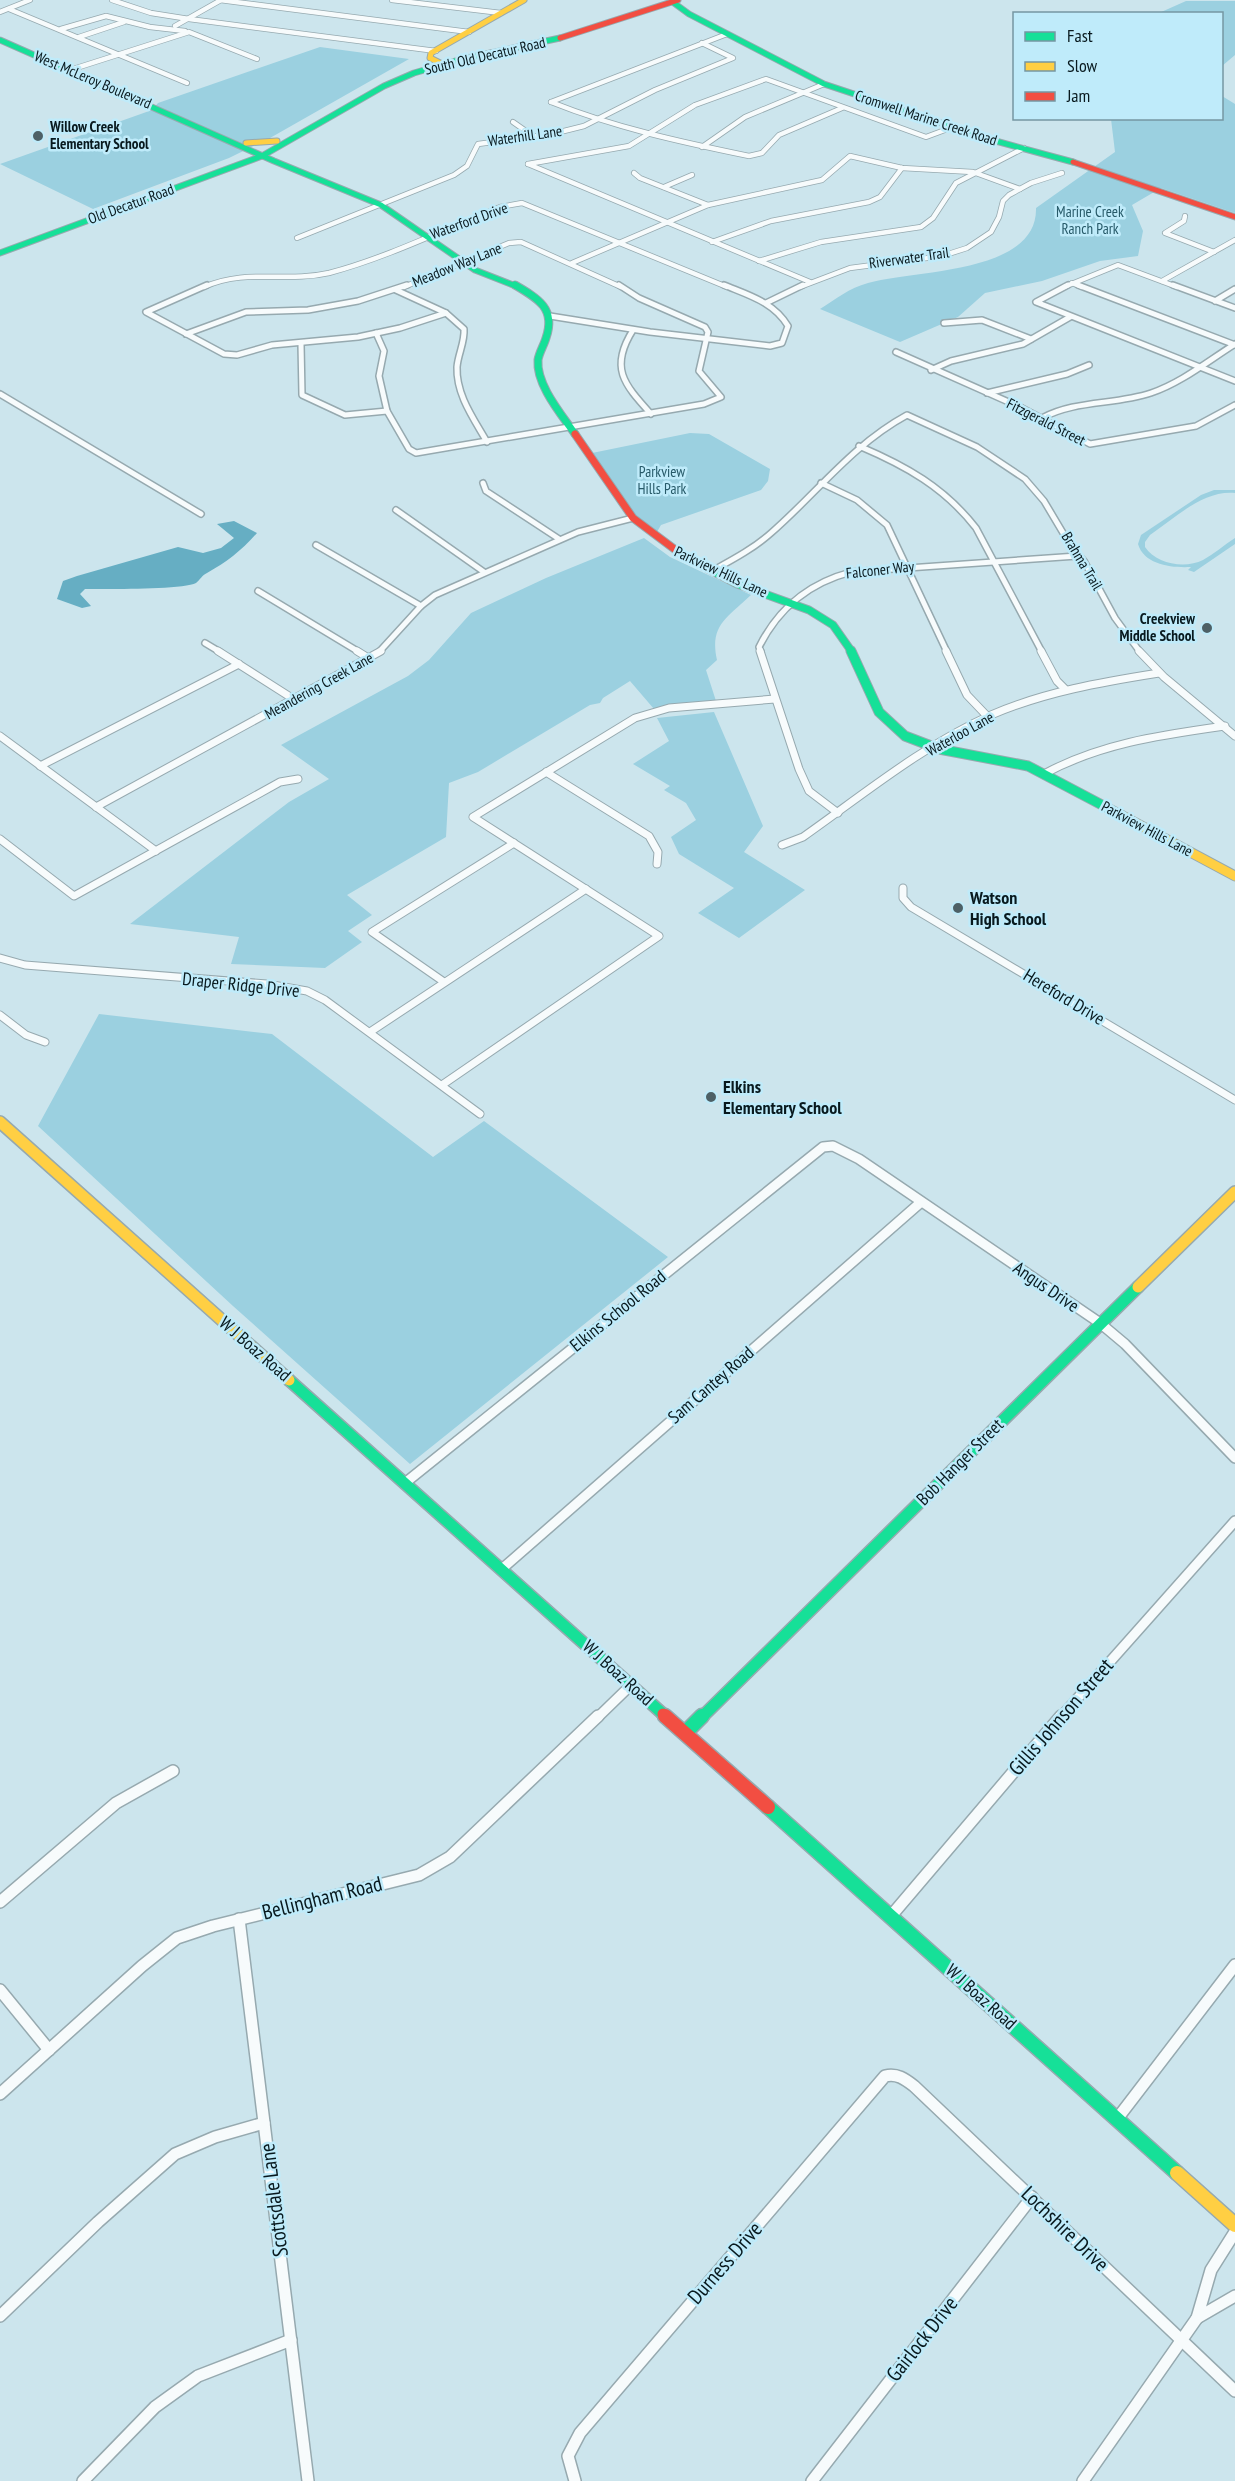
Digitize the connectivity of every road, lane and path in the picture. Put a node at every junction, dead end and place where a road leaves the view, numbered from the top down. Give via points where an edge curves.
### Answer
1 (30, 0) edge
2 (112, 0) edge
3 (220, 0) edge
4 (392, 0) edge
5 (524, 0) edge
6 (675, 1) edge
7 (656, 4) edge
8 (9, 9) junction
9 (0, 12) edge
10 (501, 14) junction
11 (689, 14) junction
12 (189, 19) junction
13 (125, 22) junction
14 (175, 26) dead end
15 (61, 29) junction
16 (189, 32) junction
17 (469, 32) junction
18 (727, 34) junction
19 (79, 37) junction
20 (0, 40) edge
21 (702, 42) junction
22 (120, 54) junction
23 (257, 58) dead end
24 (438, 59) junction
25 (70, 70) junction
26 (188, 83) dead end
27 (824, 84) junction
28 (800, 93) junction
29 (842, 108) junction
30 (339, 109) junction
31 (185, 120) junction
32 (599, 120) junction
33 (513, 122) dead end
34 (953, 127) junction
35 (649, 135) junction
36 (533, 136) junction
37 (277, 141) junction
38 (246, 142) junction
39 (702, 147) junction
40 (1024, 148) junction
41 (261, 153) junction
42 (902, 168) junction
43 (973, 172) junction
44 (634, 173) dead end
45 (1062, 173) dead end
46 (692, 175) dead end
47 (664, 187) junction
48 (1020, 189) junction
49 (1169, 195) junction
50 (381, 205) junction
51 (708, 205) junction
52 (1185, 216) dead end
53 (1235, 217) edge
54 (665, 222) junction
55 (1235, 223) edge
56 (425, 237) junction
57 (297, 238) dead end
58 (1235, 240) edge
59 (620, 242) junction
60 (712, 242) junction
61 (0, 246) edge
62 (1214, 252) junction
63 (0, 253) edge
64 (759, 261) junction
65 (463, 262) junction
66 (572, 263) junction
67 (1162, 281) junction
68 (810, 282) junction
69 (1072, 283) junction
70 (396, 290) junction
71 (1235, 290) edge
72 (1215, 301) junction
73 (766, 303) junction
74 (1235, 308) edge
75 (446, 313) junction
76 (550, 316) junction
77 (1070, 317) junction
78 (944, 323) dead end
79 (633, 330) junction
80 (376, 333) junction
81 (186, 334) junction
82 (708, 338) junction
83 (1030, 339) junction
84 (301, 344) junction
85 (1235, 344) edge
86 (896, 352) dead end
87 (1089, 365) dead end
88 (1198, 367) junction
89 (931, 370) junction
90 (1235, 381) edge
91 (987, 393) junction
92 (0, 394) edge
93 (1235, 405) edge
94 (387, 411) junction
95 (651, 414) junction
96 (1042, 418) junction
97 (570, 428) junction
98 (487, 442) junction
99 (859, 446) junction
100 (483, 483) dead end
101 (821, 483) junction
102 (396, 510) dead end
103 (201, 514) dead end
104 (633, 518) junction
105 (559, 539) junction
106 (316, 545) dead end
107 (1077, 556) junction
108 (993, 561) junction
109 (908, 567) junction
110 (712, 571) junction
111 (484, 572) junction
112 (258, 591) dead end
113 (793, 603) junction
114 (421, 606) junction
115 (205, 643) dead end
116 (370, 659) junction
117 (239, 664) junction
118 (1159, 673) junction
119 (1066, 690) junction
120 (775, 699) junction
121 (295, 700) junction
122 (988, 717) junction
123 (1225, 726) junction
124 (0, 736) edge
125 (1235, 736) edge
126 (931, 748) junction
127 (40, 766) junction
128 (546, 772) junction
129 (1044, 774) junction
130 (298, 779) dead end
131 (96, 807) junction
132 (838, 813) junction
133 (473, 817) joint
134 (0, 839) edge
135 (514, 843) junction
136 (782, 845) dead end
137 (156, 851) junction
138 (657, 864) dead end
139 (1235, 876) edge
140 (903, 888) dead end
141 (586, 889) junction
142 (74, 897) joint
143 (0, 958) edge
144 (444, 982) junction
145 (0, 1015) edge
146 (370, 1032) junction
147 (45, 1042) dead end
148 (442, 1085) junction
149 (1235, 1100) edge
150 (480, 1114) dead end
151 (0, 1122) edge
152 (833, 1146) joint
153 (1235, 1192) edge
154 (920, 1203) junction
155 (1100, 1323) junction
156 (1235, 1458) edge
157 (405, 1483) junction
158 (1235, 1521) edge
159 (503, 1568) junction
160 (631, 1685) junction
161 (685, 1733) junction
162 (173, 1771) dead end
163 (0, 1902) edge
164 (891, 1916) junction
165 (240, 1919) junction
166 (1235, 1965) edge
167 (0, 1990) edge
168 (49, 2050) junction
169 (891, 2074) joint
170 (0, 2094) edge
171 (1117, 2119) junction
172 (264, 2123) junction
173 (1032, 2197) junction
174 (1235, 2225) edge
175 (1235, 2232) edge
176 (1235, 2296) edge
177 (0, 2316) edge
178 (1197, 2318) junction
179 (291, 2340) junction
180 (1182, 2340) junction
181 (1235, 2391) edge
182 (83, 2481) edge
183 (308, 2481) edge
184 (574, 2481) edge
185 (812, 2481) edge
186 (1083, 2481) edge

1 - 8 street
2 - 12 street via 151,13
3 - 12 street
3 - 17 street
4 - 10 street
5 - 10 main road, South Old Decatur Road
6 - 7 main road, South Old Decatur Road
6 - 11 main road, Cromwell Marine Creek Road
7 - 11 main road, Cromwell Marine Creek Road
7 - 24 main road, South Old Decatur Road via 614,24
8 - 9 street
8 - 15 street
10 - 17 main road, South Old Decatur Road
11 - 18 main road, Cromwell Marine Creek Road
12 - 14 street
12 - 24 street
13 - 15 street via 101,16
13 - 16 street
13 - 19 street
15 - 19 street
16 - 22 street
16 - 23 street
17 - 24 main road, South Old Decatur Road
18 - 21 street
18 - 27 main road, Cromwell Marine Creek Road
19 - 22 street
20 - 25 main road, West McLeroy Boulevard
21 - 32 street, Waterhill Lane via 733,58 655,90
21 - 32 street via 550,102
22 - 25 street
22 - 26 street
24 - 30 main road, South Old Decatur Road via 388,78
25 - 31 main road, West McLeroy Boulevard
27 - 28 street
27 - 34 main road, Cromwell Marine Creek Road
28 - 29 street
28 - 35 street via 768,79 754,81 695,105
28 - 39 street via 732,123
29 - 34 street via 926,137
29 - 39 street via 779,135 754,156
30 - 37 main road, South Old Decatur Road
30 - 41 main road, South Old Decatur Road
31 - 38 main road, West McLeroy Boulevard
31 - 41 main road, West McLeroy Boulevard
32 - 35 street
32 - 36 street, Waterhill Lane
33 - 36 street
34 - 40 main road, Cromwell Marine Creek Road
35 - 39 street
35 - 54 street via 622,148 528,164
36 - 50 street, Waterhill Lane via 478,144 462,171
37 - 38 main road
37 - 41 main road, South Old Decatur Road
38 - 41 main road, West McLeroy Boulevard
40 - 43 street
40 - 49 main road, Cromwell Marine Creek Road
41 - 50 main road
41 - 61 main road, Old Decatur Road
41 - 63 main road, Old Decatur Road
42 - 43 street
42 - 51 street via 850,156 822,180
42 - 60 street via 880,197 869,202 771,220
43 - 48 street
43 - 64 street via 948,190 934,219 921,227 821,242
44 - 47 street
45 - 48 street, Riverwater Trail
46 - 47 street
47 - 51 street
48 - 68 street, Riverwater Trail via 1004,199 989,234 967,248 934,257 853,267
49 - 53 main road, Cromwell Marine Creek Road
49 - 55 main road, Cromwell Marine Creek Road
50 - 56 main road
50 - 57 street, Waterhill Lane
51 - 54 street
52 - 62 street via 1184,221 1165,233
54 - 59 street
54 - 60 street
56 - 59 street, Waterford Drive via 489,211 522,203
56 - 65 main road
56 - 81 street, Waterford Drive via 328,273 297,278 224,278 146,312
58 - 62 street
59 - 66 street
59 - 73 street, Waterford Drive
60 - 64 street
62 - 67 street
64 - 68 street
65 - 66 street, Meadow Way Lane via 521,242
65 - 70 street, Meadow Way Lane
65 - 76 main road via 525,290
66 - 82 street, Meadow Way Lane via 705,327
67 - 69 street via 1118,265
67 - 72 street
68 - 73 street, Riverwater Trail
69 - 77 street via 1036,302
69 - 85 street
70 - 75 street
70 - 81 street, Meadow Way Lane via 332,306 239,314
71 - 72 street
72 - 74 street
73 - 82 street, Waterford Drive via 788,326 785,339 777,345
75 - 80 street
75 - 98 street via 464,329 458,381 465,403
76 - 79 street
76 - 97 main road, Parkview Hills Lane via 539,351 538,370 546,392
77 - 83 street
77 - 88 street
78 - 83 street via 982,320
79 - 82 street
79 - 95 street via 622,345 619,366 624,381
80 - 84 street
80 - 94 street via 384,351 379,376
81 - 84 street via 229,356 268,346
82 - 95 street via 699,371 720,399
83 - 89 street
84 - 94 street via 303,395 345,415
85 - 88 street
86 - 89 street, Fitzgerald Street
87 - 91 street
88 - 90 street
88 - 96 street via 1151,393
89 - 91 street, Fitzgerald Street
91 - 96 street, Fitzgerald Street
92 - 103 street
93 - 96 street, Fitzgerald Street via 1196,426 1094,445
94 - 98 street via 413,452
95 - 97 street
97 - 98 street
97 - 104 main road, Parkview Hills Lane
99 - 101 street
99 - 107 street, Brahma Trail via 880,428 907,415 963,440 1018,474 1036,490 1053,511
99 - 108 street via 933,481 949,494 976,528
100 - 105 street via 486,491
101 - 109 street via 871,508 887,525
101 - 110 street via 770,534
102 - 111 street
104 - 105 street, Meandering Creek Lane
104 - 110 main road, Parkview Hills Lane via 676,552
105 - 111 street, Meandering Creek Lane
106 - 114 street
107 - 108 street, Falconer Way
107 - 118 street, Brahma Trail via 1084,561 1134,647
108 - 109 street, Falconer Way
108 - 119 street via 1057,681
109 - 113 street, Falconer Way via 840,574 814,585
109 - 122 street via 967,695
110 - 113 main road, Parkview Hills Lane via 754,591
111 - 114 street, Meandering Creek Lane via 435,595
112 - 116 street
113 - 120 street, Falconer Way via 759,647
113 - 126 main road, Parkview Hills Lane via 834,626 849,642 875,708 890,725
114 - 116 street, Meandering Creek Lane via 384,650
115 - 117 street
116 - 121 street, Meandering Creek Lane
117 - 121 street
117 - 127 street
118 - 119 street, Waterloo Lane
118 - 123 street, Brahma Trail
119 - 122 street, Waterloo Lane
120 - 128 street via 650,713 635,718
120 - 132 street, Falconer Way via 809,791
121 - 131 street, Meandering Creek Lane
122 - 126 street, Waterloo Lane
123 - 125 street, Brahma Trail
123 - 129 street via 1129,742 1071,760
124 - 127 street
126 - 129 main road, Parkview Hills Lane via 1011,761
126 - 132 street, Waterloo Lane
127 - 131 street
128 - 133 street
128 - 138 street via 649,836 658,852
129 - 139 main road, Parkview Hills Lane
130 - 137 street via 280,782
131 - 137 street
132 - 136 street, Waterloo Lane
133 - 135 street
134 - 142 street
135 - 141 street
135 - 144 street via 372,932
137 - 142 street
140 - 149 street, Hereford Drive via 903,898 911,907
141 - 144 street
141 - 148 street via 659,936
143 - 146 street, Draper Ridge Drive via 25,965 289,987 325,1000
144 - 146 street
145 - 147 street via 26,1035
146 - 148 street, Draper Ridge Drive
148 - 150 street, Draper Ridge Drive
151 - 157 main road, W J Boaz Road
152 - 154 street, Angus Drive via 859,1159
152 - 157 street, Elkins School Road via 822,1147
153 - 155 main road, Bob Hanger Street
154 - 155 street, Angus Drive
154 - 159 street, Sam Cantey Road
155 - 156 street, Angus Drive
155 - 161 main road, Bob Hanger Street
157 - 159 main road, W J Boaz Road
158 - 164 street, Gillis Johnson Street via 1114,1654
159 - 160 main road, W J Boaz Road
160 - 161 main road, W J Boaz Road
160 - 165 street, Bellingham Road via 432,1870
161 - 164 main road, W J Boaz Road
162 - 163 street via 116,1803
164 - 171 main road, W J Boaz Road
165 - 168 street, Bellingham Road via 177,1938
165 - 172 street, Scottsdale Lane
166 - 171 street
167 - 168 street
168 - 170 street, Bellingham Road
169 - 173 street, Lochshire Drive via 914,2086
169 - 184 street, Durness Drive via 885,2076 569,2447 566,2457
171 - 174 main road, W J Boaz Road
172 - 177 street via 175,2154
172 - 179 street, Scottsdale Lane
173 - 180 street, Lochshire Drive
173 - 185 street, Gairlock Drive
175 - 178 street via 1210,2270
176 - 178 street
178 - 180 street
179 - 182 street via 198,2376 155,2407
179 - 183 street, Scottsdale Lane
180 - 181 street, Lochshire Drive
180 - 186 street

